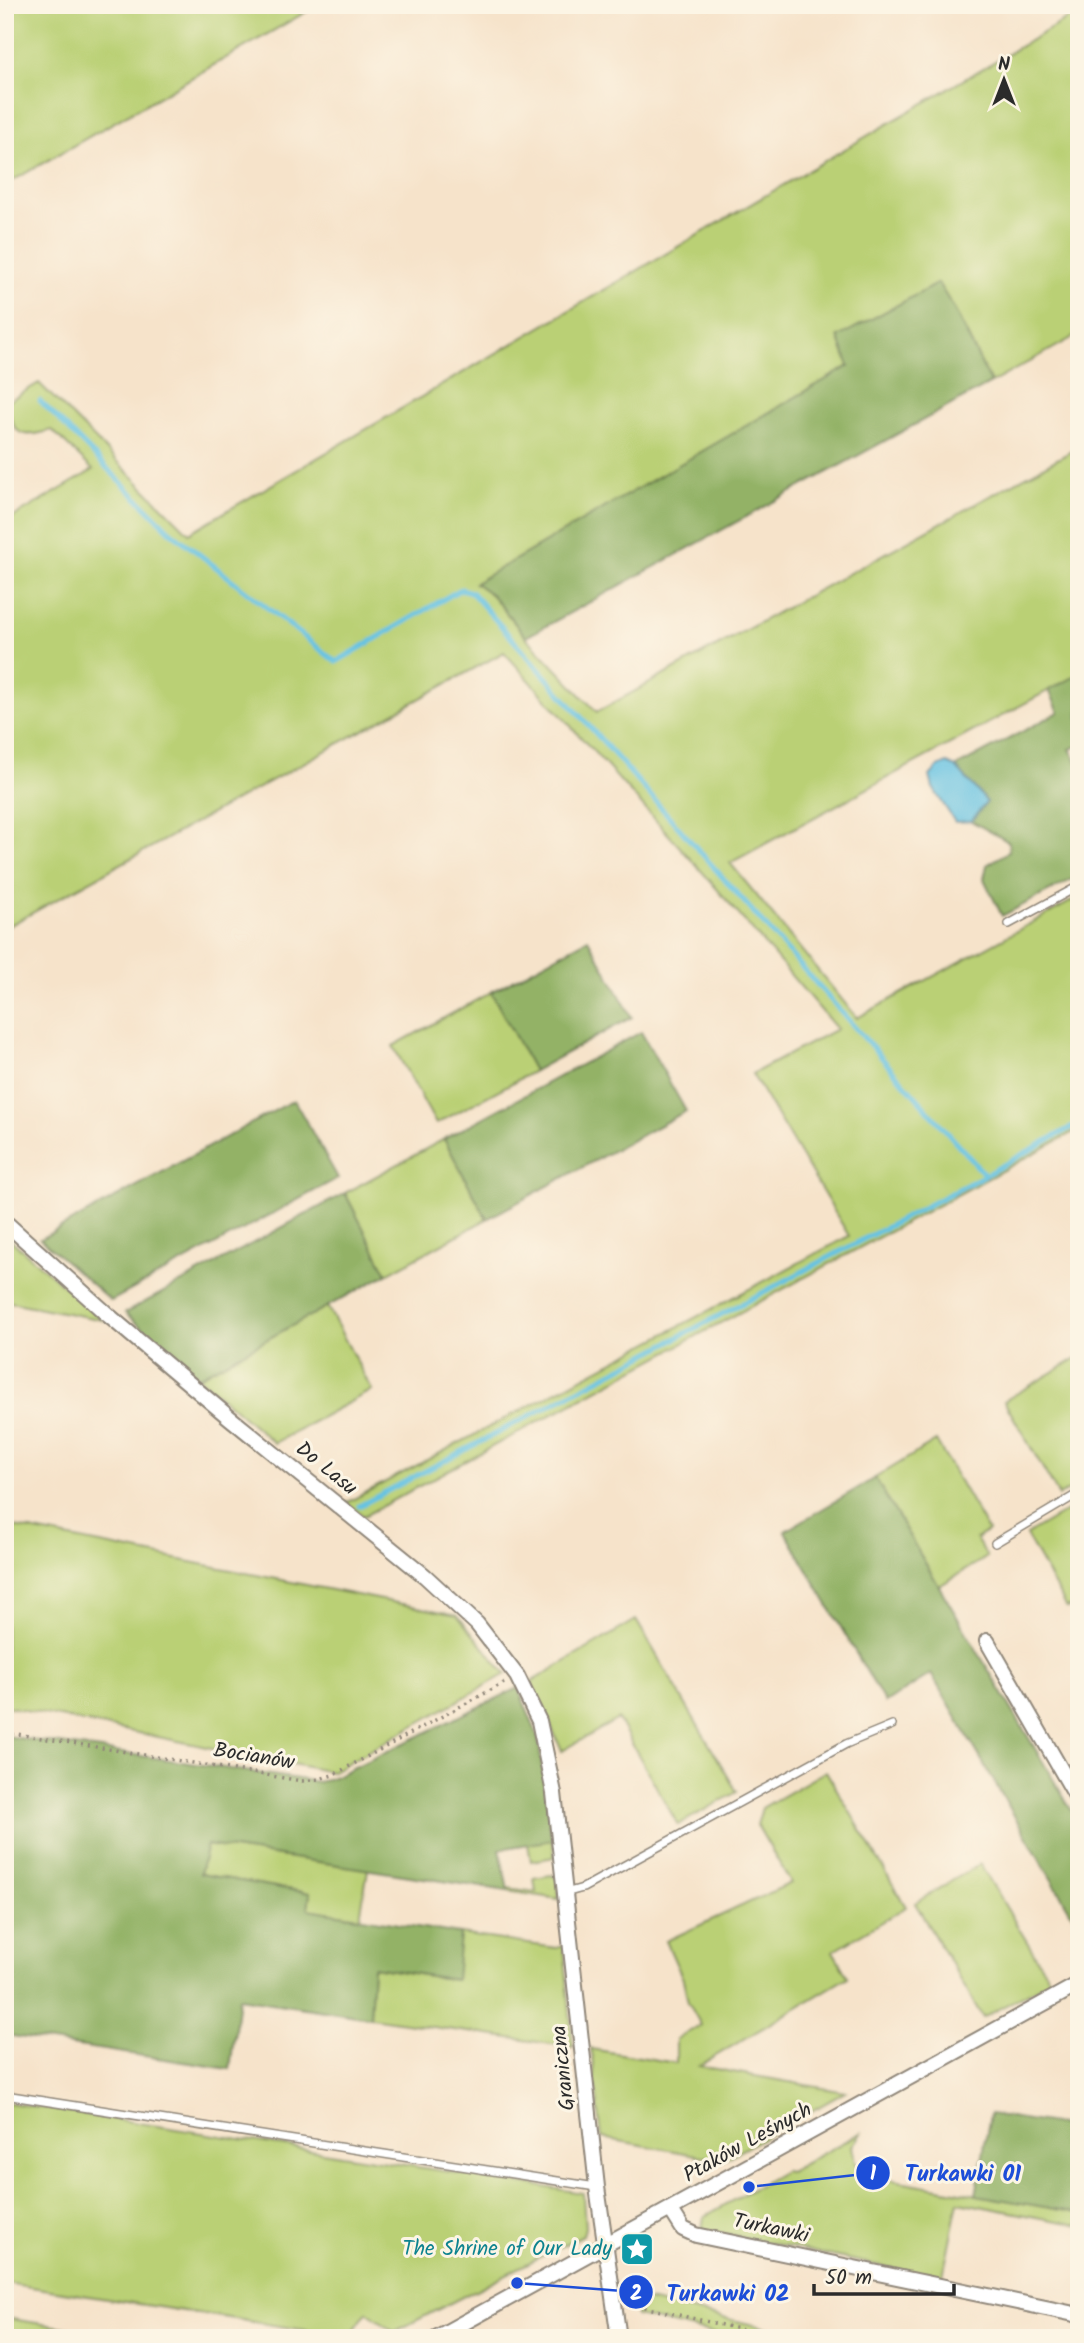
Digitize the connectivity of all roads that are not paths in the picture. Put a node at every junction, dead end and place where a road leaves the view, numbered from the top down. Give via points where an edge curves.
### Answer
1 (1079, 886) edge
2 (1009, 924) dead end
3 (5, 1222) edge
4 (1079, 1493) edge
5 (995, 1543) dead end
6 (987, 1641) dead end
7 (892, 1725) dead end
8 (554, 1793) joint
9 (1079, 1801) edge
10 (565, 1893) junction
11 (1079, 1984) edge
12 (5, 2095) edge
13 (597, 2187) junction
14 (671, 2210) junction
15 (607, 2245) junction
16 (1079, 2315) edge
17 (436, 2338) edge
18 (619, 2338) edge

1 - 2 lane
3 - 8 street, Do Lasu via 230,1419 425,1576 477,1624 517,1676 538,1721
4 - 5 lane
6 - 9 street
7 - 10 lane via 846,1745 583,1888
8 - 10 street, Graniczna
10 - 13 street, Graniczna
11 - 14 street, Ptaków Leśnych
12 - 13 lane
13 - 15 street, Graniczna
14 - 15 street, Ptaków Leśnych
14 - 16 street, Turkawki via 680,2225 696,2235
15 - 17 street, Ptaków Leśnych
15 - 18 street, Graniczna

